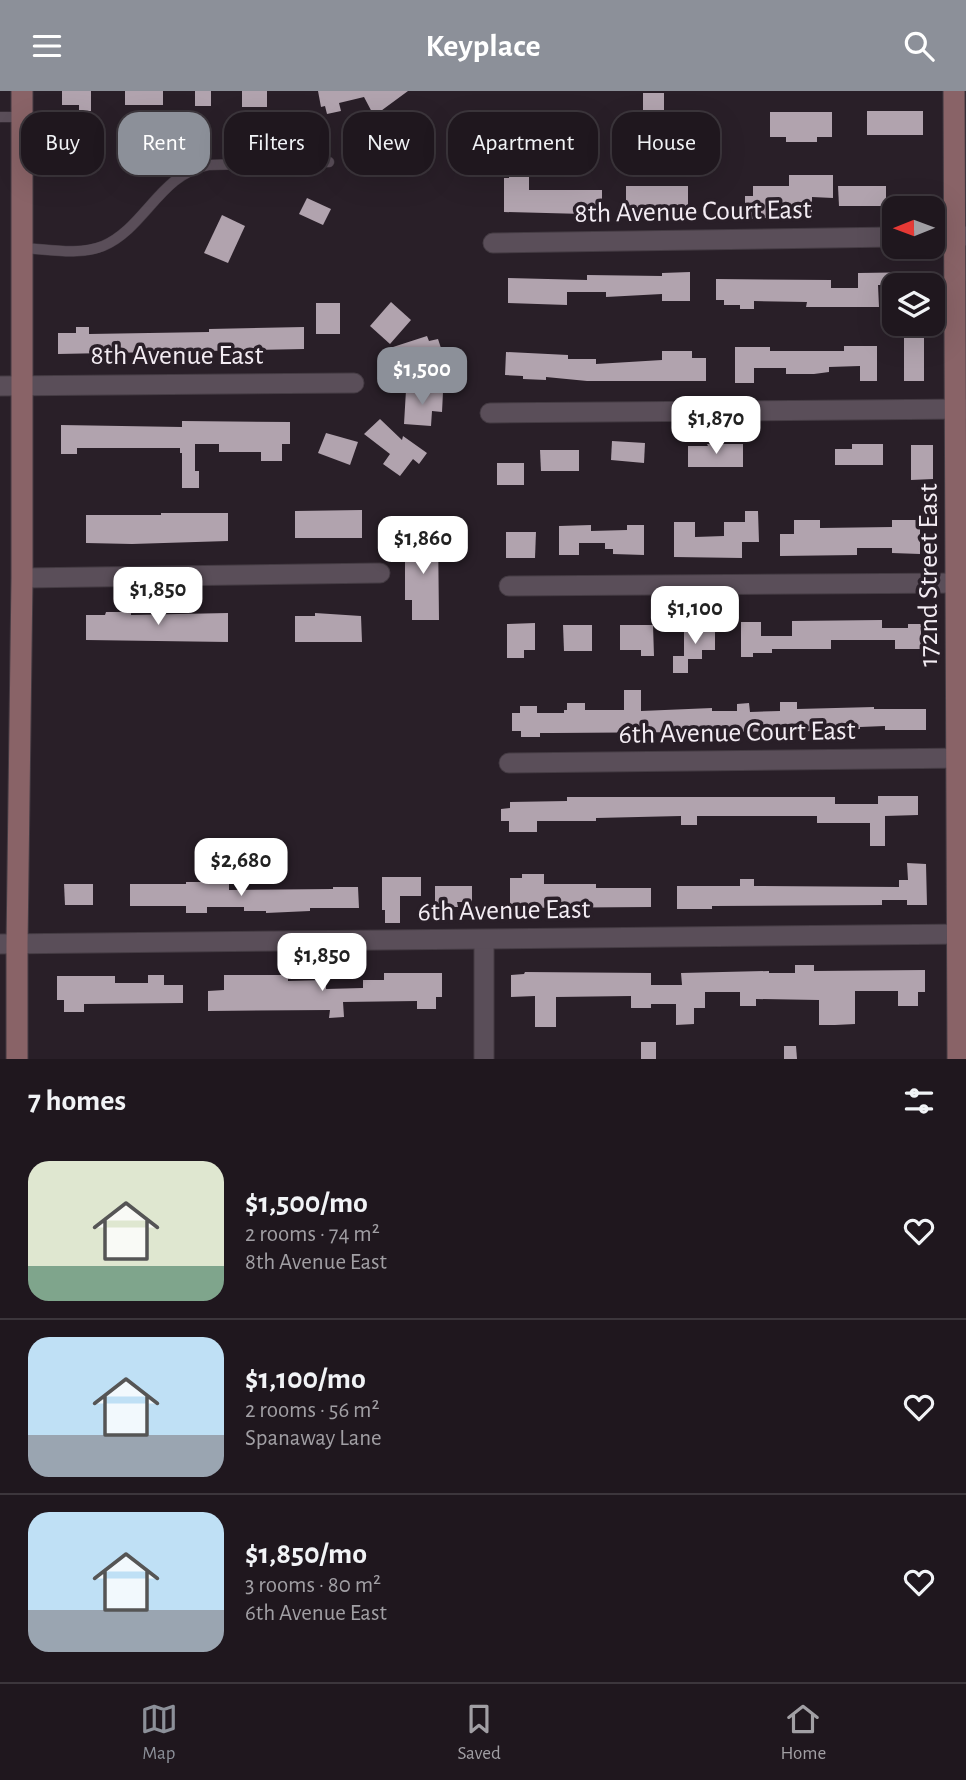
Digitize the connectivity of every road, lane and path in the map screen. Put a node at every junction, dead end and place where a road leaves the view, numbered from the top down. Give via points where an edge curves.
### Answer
1 (22, 91) edge
2 (954, 91) edge
3 (22, 112) edge
4 (0, 117) edge
5 (21, 117) edge
6 (224, 165) edge
7 (22, 175) edge
8 (882, 237) edge
9 (960, 237) edge
10 (493, 243) dead end
11 (22, 248) junction
12 (354, 383) dead end
13 (23, 385) junction
14 (0, 386) edge
15 (961, 409) edge
16 (489, 413) dead end
17 (380, 573) dead end
18 (22, 578) junction
19 (961, 583) edge
20 (509, 586) dead end
21 (962, 758) edge
22 (509, 763) dead end
23 (962, 935) edge
24 (484, 940) junction
25 (8, 944) edge
26 (17, 1059) edge
27 (484, 1059) edge
28 (958, 1059) edge

1 - 3 street
2 - 9 street, 172nd Street East
4 - 5 lane
6 - 11 lane via 180,174 104,245 81,251
7 - 11 street
8 - 10 street, 8th Avenue Court East
9 - 15 street, 172nd Street East
11 - 13 street
12 - 13 street, 8th Avenue East
13 - 14 street, 8th Avenue East
13 - 18 street
15 - 16 street
15 - 19 street, 172nd Street East
17 - 18 street
18 - 25 street
19 - 20 street
19 - 21 street, 172nd Street East
21 - 22 street, 6th Avenue Court East
21 - 23 street, 172nd Street East
23 - 24 street, 6th Avenue East
23 - 28 street, 172nd Street East
24 - 25 street, 6th Avenue East
24 - 27 street
25 - 26 street

